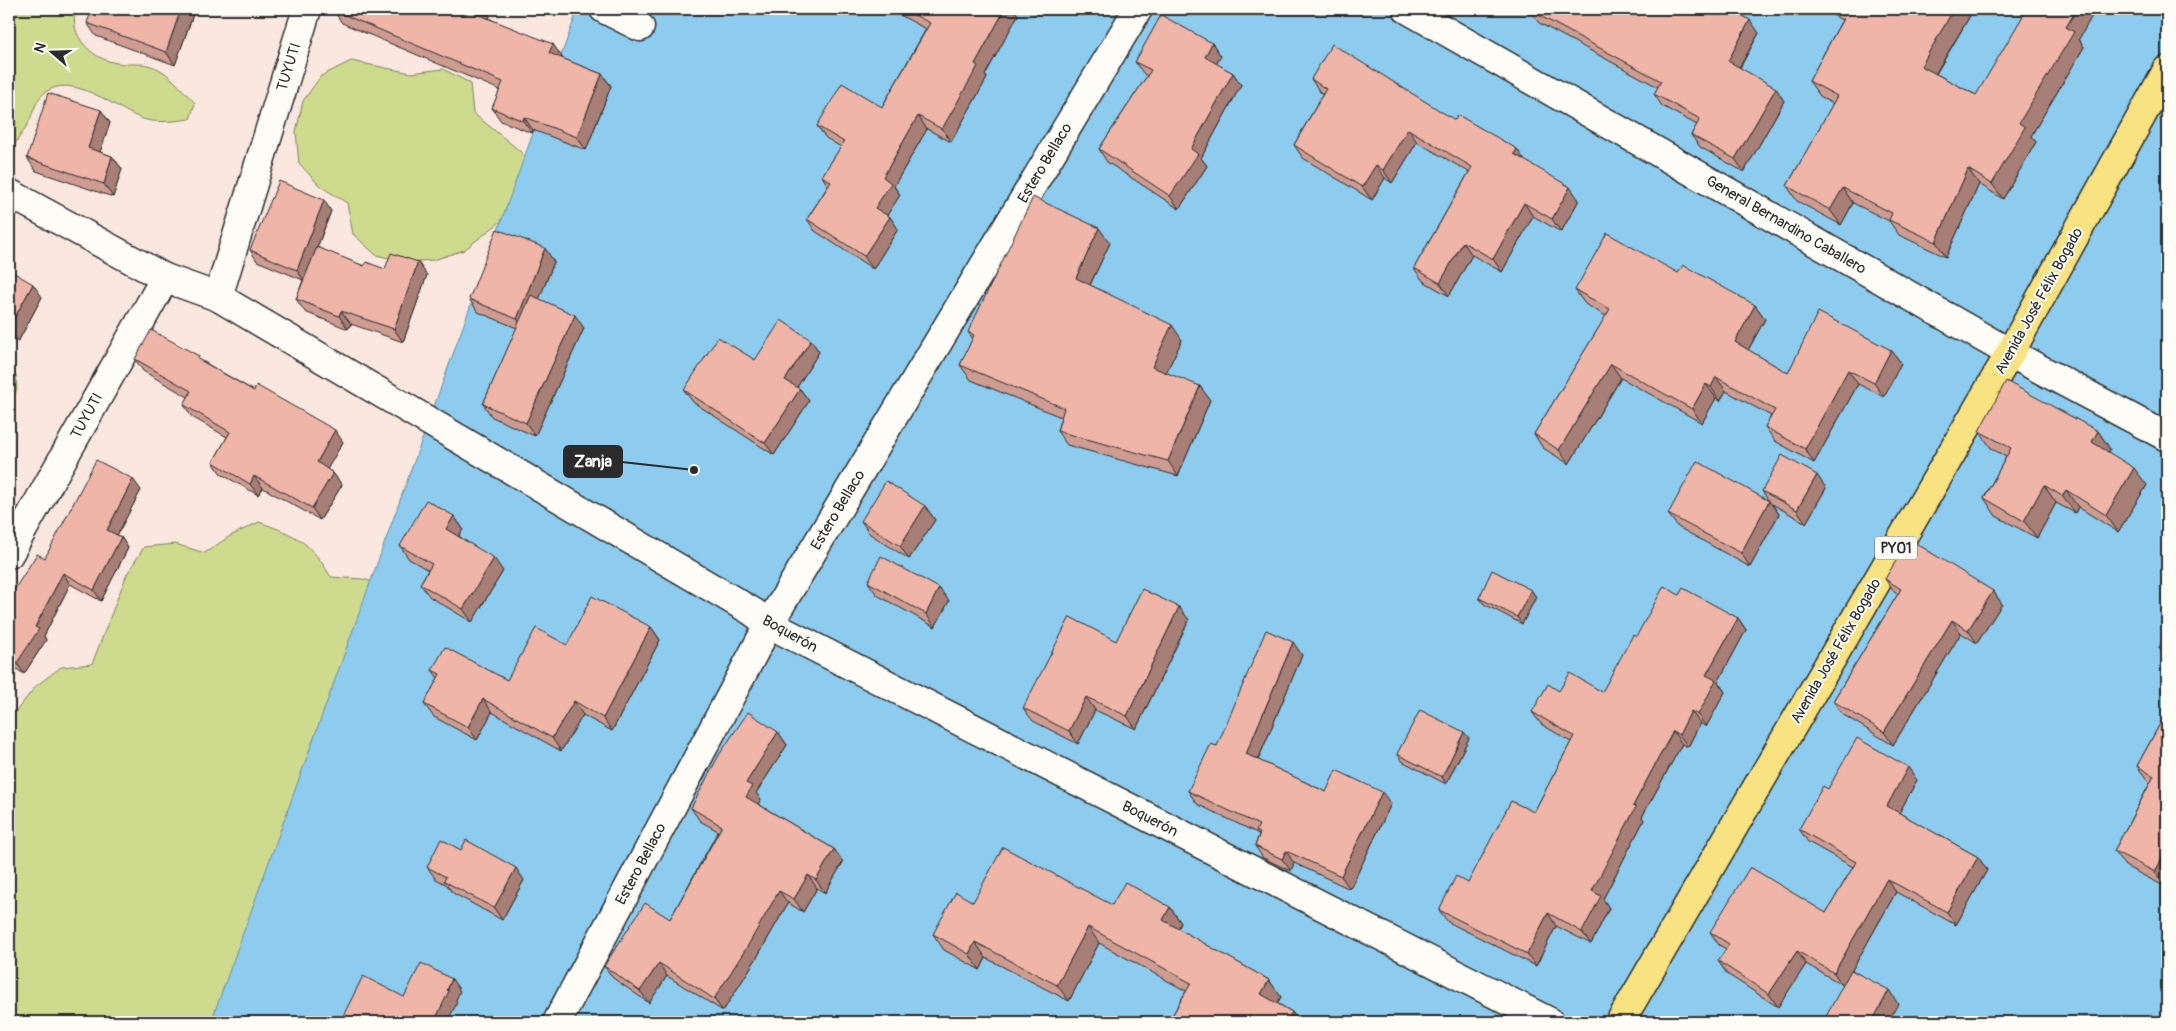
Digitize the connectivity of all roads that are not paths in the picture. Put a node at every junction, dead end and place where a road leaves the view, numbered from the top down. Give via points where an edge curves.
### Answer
1 (307, 9) edge
2 (604, 9) edge
3 (1138, 9) edge
4 (1407, 9) edge
5 (640, 27) dead end
6 (2167, 70) edge
7 (9, 193) edge
8 (165, 278) junction
9 (218, 297) junction
10 (2010, 354) junction
11 (2167, 437) edge
12 (9, 554) edge
13 (761, 618) junction
14 (557, 1022) edge
15 (1550, 1022) edge
16 (1620, 1022) edge

1 - 9 street, TUYUTI
2 - 5 street
3 - 13 street, Estero Bellaco
4 - 10 street, General Bernardino Caballero
6 - 10 highway, Avenida José Félix Bogado / PY01
7 - 8 street, Boquerón
8 - 9 street, Boquerón
8 - 12 street, TUYUTI
9 - 13 street, Boquerón
10 - 11 street, General Bernardino Caballero
10 - 16 highway, Avenida José Félix Bogado / PY01
13 - 14 street, Estero Bellaco
13 - 15 street, Boquerón

